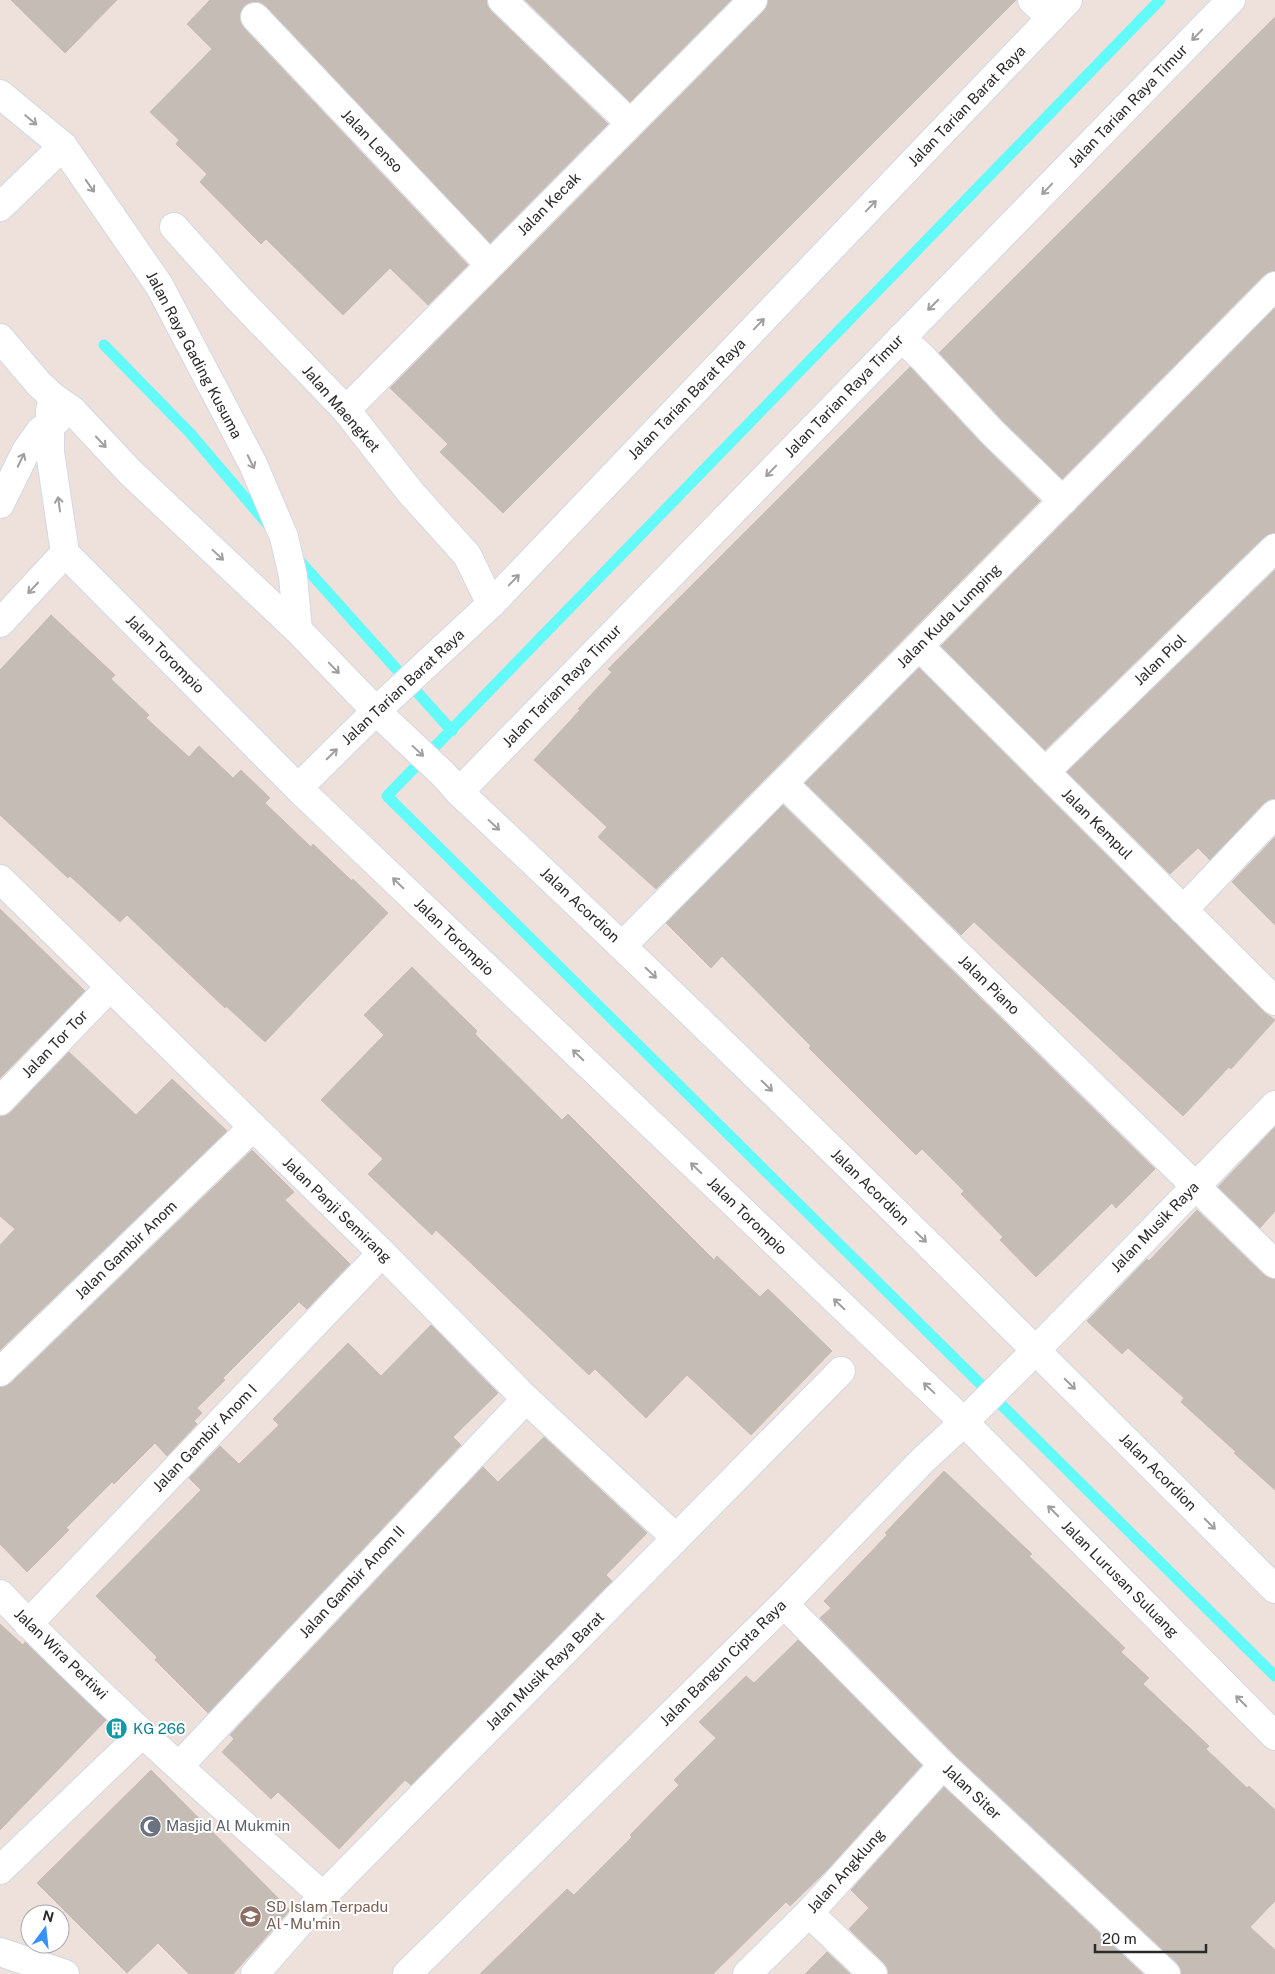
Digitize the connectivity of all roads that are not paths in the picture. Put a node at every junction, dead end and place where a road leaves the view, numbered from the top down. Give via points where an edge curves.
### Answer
1 (502, 0) edge
2 (753, 0) edge
3 (1231, 0) edge
4 (1050, 6) edge
5 (255, 17) dead end
6 (0, 94) edge
7 (630, 123) junction
8 (62, 146) junction
9 (0, 207) edge
10 (174, 227) dead end
11 (489, 264) junction
12 (1275, 286) edge
13 (901, 338) junction
14 (4, 354) edge
15 (62, 404) junction
16 (346, 410) junction
17 (50, 426) junction
18 (1063, 501) junction
19 (0, 504) edge
20 (1275, 548) edge
21 (65, 553) junction
22 (491, 604) junction
23 (0, 623) edge
24 (298, 630) junction
25 (919, 646) junction
26 (384, 719) junction
27 (1046, 772) junction
28 (783, 783) junction
29 (451, 784) junction
30 (298, 788) junction
31 (1275, 814) edge
32 (0, 879) edge
33 (1183, 910) junction
34 (623, 945) junction
35 (110, 987) junction
36 (1275, 1001) edge
37 (0, 1102) edge
38 (1275, 1104) edge
39 (253, 1127) junction
40 (1194, 1187) junction
41 (382, 1253) junction
42 (1275, 1264) edge
43 (1031, 1354) junction
44 (0, 1372) edge
45 (841, 1372) dead end
46 (526, 1399) junction
47 (969, 1417) junction
48 (676, 1538) junction
49 (1275, 1590) edge
50 (0, 1594) edge
51 (784, 1604) junction
52 (28, 1624) junction
53 (143, 1733) junction
54 (1275, 1736) edge
55 (943, 1765) junction
56 (178, 1766) junction
57 (0, 1870) edge
58 (323, 1896) junction
59 (809, 1913) junction
60 (0, 1952) edge
61 (65, 1974) edge
62 (255, 1974) edge
63 (407, 1974) edge
64 (747, 1974) edge
65 (873, 1974) edge
66 (1166, 1974) edge

1 - 7 street
2 - 7 street, Jalan Kecak
3 -> 13 street, Jalan Tarian Raya Timur
22 -> 4 street, Jalan Tarian Barat Raya
5 - 11 street, Jalan Lenso
6 -> 8 street, Jalan Raya Gading Kusuma
7 - 11 street, Jalan Kecak
8 - 9 street
8 -> 24 street, Jalan Raya Gading Kusuma via 159,285 253,464 284,537 293,576
10 - 16 street, Jalan Maengket
11 - 16 street, Jalan Kecak
12 - 18 street, Jalan Kuda Lumping
13 - 18 street
13 -> 29 street, Jalan Tarian Raya Timur
14 - 15 street
15 - 17 street via 50,411
15 -> 24 street
16 - 22 street, Jalan Maengket via 410,492 466,555
19 -> 17 street via 26,451 40,431
21 -> 17 street via 50,452
18 - 25 street, Jalan Kuda Lumping
20 - 27 street, Jalan Piol
21 -> 23 street
21 - 30 street, Jalan Torompio
22 - 26 street, Jalan Tarian Barat Raya via 409,681
24 -> 26 street
25 - 27 street, Jalan Kempul
25 - 28 street, Jalan Kuda Lumping
26 -> 29 street
30 -> 26 street, Jalan Tarian Barat Raya
27 - 33 street, Jalan Kempul
28 - 34 street, Jalan Kuda Lumping
28 - 40 street, Jalan Piano
29 -> 34 street, Jalan Acordion
47 -> 30 street, Jalan Torompio
31 - 33 street
32 - 35 street, Jalan Panji Semirang
33 - 36 street, Jalan Kempul
34 -> 43 street, Jalan Acordion
35 - 37 street, Jalan Tor Tor
35 - 39 street, Jalan Panji Semirang
38 - 40 street, Jalan Musik Raya
39 - 41 street, Jalan Panji Semirang
39 - 44 street, Jalan Gambir Anom
40 - 42 street, Jalan Piano
40 - 43 street, Jalan Musik Raya
41 - 46 street, Jalan Panji Semirang
41 - 52 street, Jalan Gambir Anom I
43 - 47 street, Jalan Bangun Cipta Raya
43 -> 49 street, Jalan Acordion
45 - 48 street, Jalan Musik Raya Barat
46 - 48 street, Jalan Panji Semirang
46 - 56 street, Jalan Gambir Anom II
47 - 51 street, Jalan Bangun Cipta Raya
54 -> 47 street, Jalan Lurusan Suluang
48 - 58 street, Jalan Musik Raya Barat
50 - 52 street, Jalan Wira Pertiwi
51 - 55 street, Jalan Siter
51 - 63 street, Jalan Bangun Cipta Raya
52 - 53 street, Jalan Wira Pertiwi
53 - 56 street, Jalan Wira Pertiwi
53 - 57 street
55 - 59 street, Jalan Angklung
55 - 66 street, Jalan Siter
56 - 58 street, Jalan Wira Pertiwi
58 - 62 street, Jalan Musik Raya Barat
59 - 64 street, Jalan Angklung
59 - 65 street
60 - 61 street

